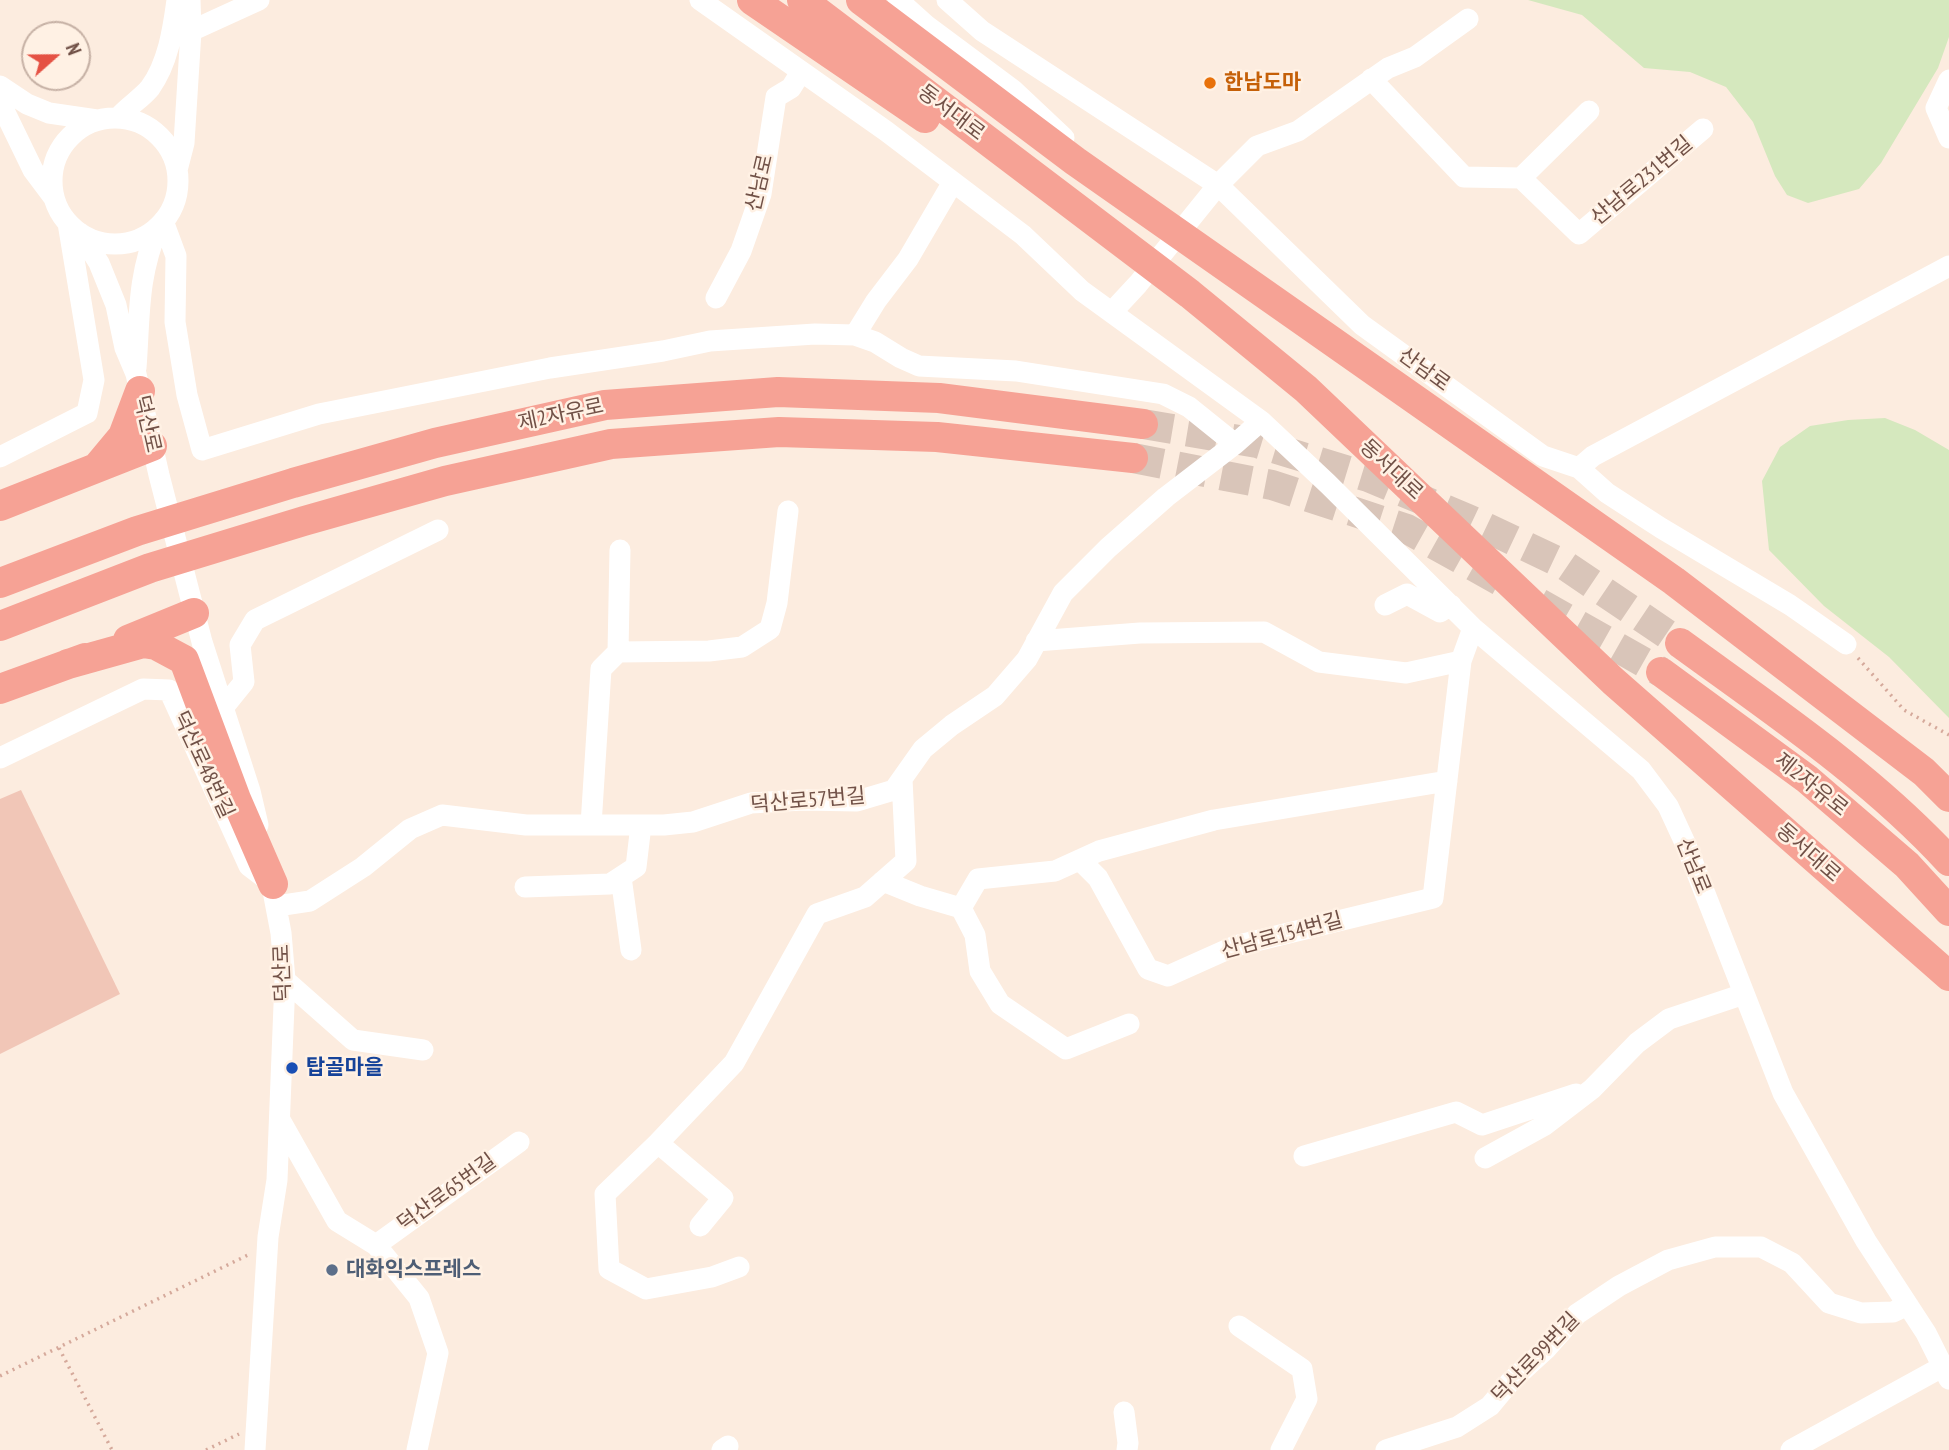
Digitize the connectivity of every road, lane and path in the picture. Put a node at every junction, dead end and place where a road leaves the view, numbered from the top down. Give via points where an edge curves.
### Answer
1 (177, 0) edge
2 (190, 0) edge
3 (259, 0) edge
4 (699, 0) edge
5 (752, 0) edge
6 (802, 0) edge
7 (861, 0) edge
8 (898, 0) edge
9 (947, 0) edge
10 (1468, 19) dead end
11 (191, 31) junction
12 (801, 72) junction
13 (1371, 79) junction
14 (1949, 80) edge
15 (0, 86) edge
16 (0, 102) edge
17 (1589, 111) dead end
18 (108, 119) junction
19 (6, 127) edge
20 (1703, 130) dead end
21 (1949, 138) edge
22 (177, 170) junction
23 (1521, 178) junction
24 (953, 183) junction
25 (1217, 185) junction
26 (55, 200) junction
27 (1135, 204) junction
28 (160, 224) junction
29 (74, 228) junction
30 (1131, 249) junction
31 (1949, 266) edge
32 (716, 298) dead end
33 (1112, 312) junction
34 (855, 335) junction
35 (138, 382) junction
36 (1261, 421) junction
37 (1143, 425) tunnel mouth
38 (1235, 444) junction
39 (152, 446) junction
40 (0, 457) edge
41 (1133, 458) tunnel mouth
42 (98, 466) junction
43 (1579, 468) junction
44 (0, 506) edge
45 (789, 511) dead end
46 (438, 530) dead end
47 (620, 551) dead end
48 (0, 583) edge
49 (191, 601) junction
50 (1385, 605) dead end
51 (1451, 605) junction
52 (0, 626) edge
53 (1473, 628) junction
54 (1036, 641) junction
55 (1680, 643) tunnel mouth
56 (1846, 644) joint
57 (618, 652) junction
58 (1461, 661) junction
59 (68, 664) junction
60 (1661, 672) tunnel mouth
61 (0, 690) edge
62 (223, 708) junction
63 (1949, 735) edge
64 (0, 758) edge
65 (902, 779) junction
66 (1447, 781) junction
67 (1949, 797) edge
68 (591, 825) junction
69 (641, 825) junction
70 (1080, 860) junction
71 (1949, 861) edge
72 (621, 877) junction
73 (883, 881) junction
74 (525, 887) dead end
75 (275, 895) junction
76 (961, 908) junction
77 (1949, 911) edge
78 (631, 950) dead end
79 (1949, 976) edge
80 (285, 980) junction
81 (1744, 994) junction
82 (1129, 1024) dead end
83 (423, 1050) dead end
84 (1592, 1089) junction
85 (280, 1120) junction
86 (519, 1142) dead end
87 (658, 1143) junction
88 (1304, 1156) dead end
89 (1485, 1158) dead end
90 (315, 1179) junction
91 (277, 1180) junction
92 (700, 1226) dead end
93 (268, 1245) junction
94 (376, 1245) junction
95 (739, 1267) dead end
96 (1908, 1305) junction
97 (1239, 1326) dead end
98 (59, 1348) junction
99 (1945, 1373) edge
100 (0, 1376) edge
101 (1124, 1412) dead end
102 (256, 1425) junction
103 (112, 1450) edge
104 (206, 1450) edge
105 (255, 1450) edge
106 (417, 1450) edge
107 (1127, 1450) edge
108 (1281, 1450) edge
109 (1386, 1450) edge
110 (1791, 1450) edge

1 - 18 street via 171,40 149,88
2 - 11 street
3 - 11 street
4 - 12 street, 산남로
5 - 30 highway via 1059,215
6 - 30 highway, 동서대로
7 - 27 highway, 동서대로
8 - 27 street via 1013,90
9 - 25 street, 산남로 via 993,38
10 - 13 street via 1415,57
11 - 22 street via 184,142
12 - 24 street, 산남로
12 - 32 street, 산남로 via 791,88 776,97 761,194 741,251
13 - 23 street via 1464,177
13 - 25 street via 1298,131 1257,146
14 - 21 street via 1936,108
15 - 18 street via 49,113
16 - 19 street
17 - 23 street
18 - 22 street via 139,122 156,134 170,150
18 - 26 street via 74,133 61,149 53,174
19 - 26 street
20 - 23 street, 산남로231번길 via 1579,234
22 - 28 street via 174,201
24 - 33 street, 산남로 via 1023,235 1082,291
24 - 34 street
25 - 33 street
25 - 43 street, 산남로 via 1362,325 1544,456
26 - 29 street
27 - 67 highway, 동서대로 via 1674,581 1924,772
28 - 29 street via 140,238 120,244 99,242
28 - 34 street via 176,256 175,322 202,450 319,414 550,368 710,341
28 - 35 street via 141,282
29 - 35 street via 110,287
29 - 40 street via 94,380 87,413
30 - 79 highway, 동서대로 via 1306,389 1613,681
31 - 43 street via 1593,456
33 - 36 street, 산남로
34 - 38 street via 919,366 1016,371 1163,394 1189,407
35 - 39 street, 덕산로
35 - 42 highway via 122,436
36 - 38 street, 덕산로57번길
36 - 51 street, 산남로
37 - 48 highway, 제2자유로 via 926,397 778,392 605,404 435,443 293,483 137,531
38 - 54 street, 덕산로57번길 via 1108,548 1063,593
39 - 42 highway
39 - 49 street, 덕산로
41 - 52 highway, 제2자유로 via 937,438 779,432 611,444 445,481 304,521 150,568
42 - 44 highway
43 - 56 street via 1607,493
45 - 57 street via 770,629 742,647
46 - 62 street via 255,620 240,645 244,682
47 - 57 street
49 - 59 highway
49 - 62 street, 덕산로
50 - 51 street via 1407,594 1440,612
51 - 53 street, 산남로
53 - 58 street, 산남로154번길
53 - 81 street, 산남로 via 1641,770 1668,806
54 - 58 street via 1140,633 1264,632 1319,662 1406,673
54 - 65 street, 덕산로57번길 via 1027,659 995,696 923,750
55 - 71 highway, 제2자유로 via 1827,751
56 - 63 path via 1903,710
57 - 68 street via 601,669
58 - 66 street, 산남로154번길
59 - 61 highway
59 - 75 highway via 144,643 184,660
60 - 77 highway, 제2자유로 via 1807,779 1907,865
62 - 75 street, 덕산로 via 250,791
64 - 75 street, 덕산로48번길 via 143,689 169,690 249,866
65 - 69 street, 덕산로57번길 via 894,790 857,801 751,803 693,822
65 - 73 street via 906,861
66 - 70 street via 1214,820
66 - 70 street, 산남로154번길 via 1433,898 1235,946 1168,976 1148,969 1098,878
68 - 69 street, 덕산로57번길
68 - 75 street, 덕산로57번길 via 526,825 442,815 410,828 363,867 310,901
69 - 72 street via 636,867
70 - 76 street via 1055,872 978,879
72 - 74 street via 610,884
72 - 78 street
73 - 76 street
73 - 87 street via 865,897 817,914 734,1063
75 - 80 street, 덕산로
76 - 82 street via 975,935 981,971 1000,1004 1066,1049
80 - 83 street via 353,1040
80 - 85 street, 덕산로
81 - 84 street via 1669,1019 1637,1042
81 - 96 street, 산남로 via 1783,1093 1866,1241
84 - 88 street via 1482,1125 1456,1112
84 - 89 street via 1545,1125
85 - 90 street, 덕산로65번길
85 - 91 street, 덕산로
86 - 94 street, 덕산로65번길
87 - 92 street via 723,1198
87 - 95 street via 605,1194 609,1269 646,1289 712,1278
90 - 91 street
90 - 94 street, 덕산로65번길 via 337,1221
91 - 93 street, 덕산로
93 - 98 path
93 - 102 street, 덕산로
94 - 106 street, 덕산로65번길 via 419,1298 438,1353
96 - 99 street, 산남로
96 - 109 street, 덕산로99번길 via 1893,1312 1861,1313 1829,1303 1792,1263 1761,1247 1715,1247 1668,1260 1577,1314 1490,1406 1457,1427
97 - 108 street via 1301,1368 1307,1399
98 - 100 path
98 - 103 path
99 - 110 street
101 - 107 street
102 - 104 path
102 - 105 street, 덕산로

